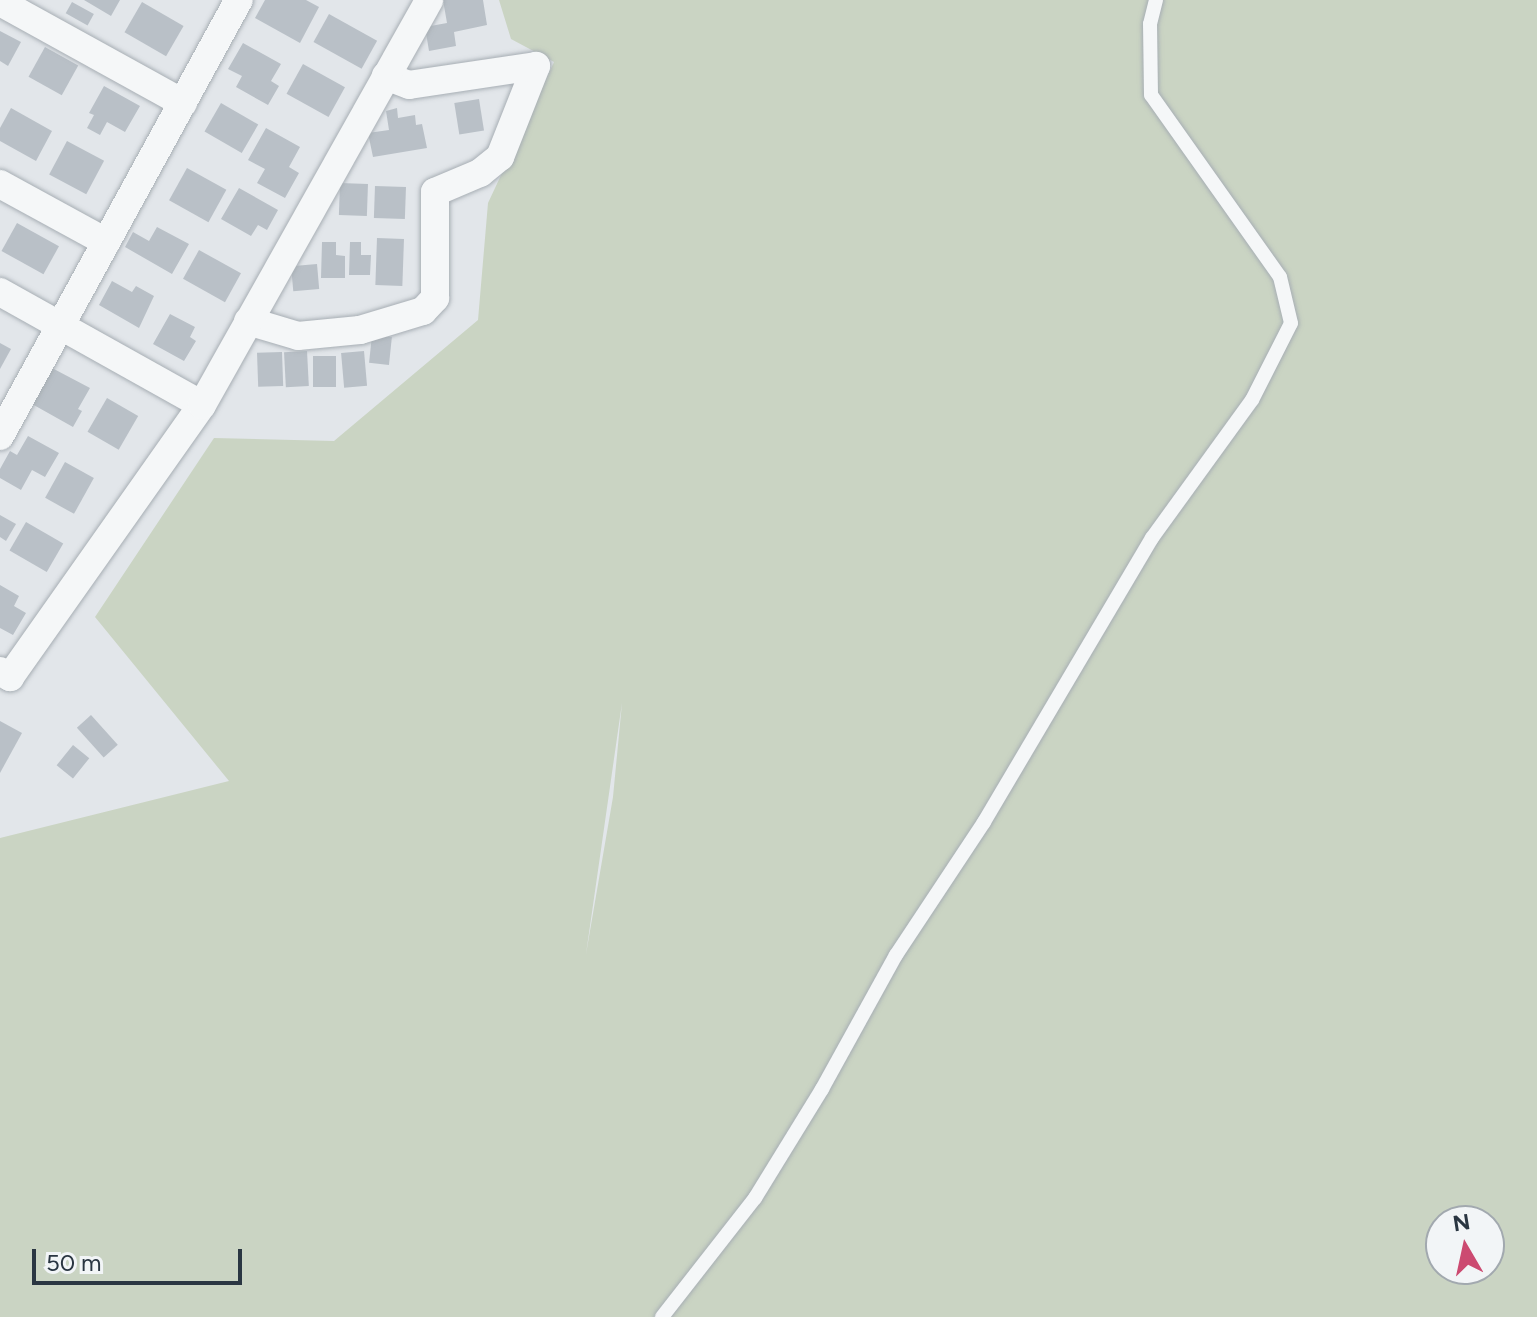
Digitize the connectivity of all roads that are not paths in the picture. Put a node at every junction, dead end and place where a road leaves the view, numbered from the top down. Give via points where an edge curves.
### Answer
1 (239, 0) edge
2 (429, 0) edge
3 (1156, 0) edge
4 (0, 2) edge
5 (386, 76) junction
6 (183, 103) junction
7 (0, 184) edge
8 (106, 242) junction
9 (0, 292) edge
10 (248, 321) junction
11 (60, 326) junction
12 (202, 405) junction
13 (0, 436) edge
14 (0, 671) edge
15 (662, 1317) edge

1 - 6 street
2 - 5 street
3 - 15 lane via 1150,24 1151,95 1280,277 1291,323 1252,400 1152,538 984,822 896,955 755,1198
4 - 6 street
5 - 10 street
5 - 10 street via 409,85 536,66 500,157 480,173 435,192 435,298 423,311 360,330 298,336
6 - 8 street
7 - 8 street
8 - 11 street
9 - 11 street
10 - 12 street
11 - 12 street
11 - 13 street
12 - 14 street via 10,677

